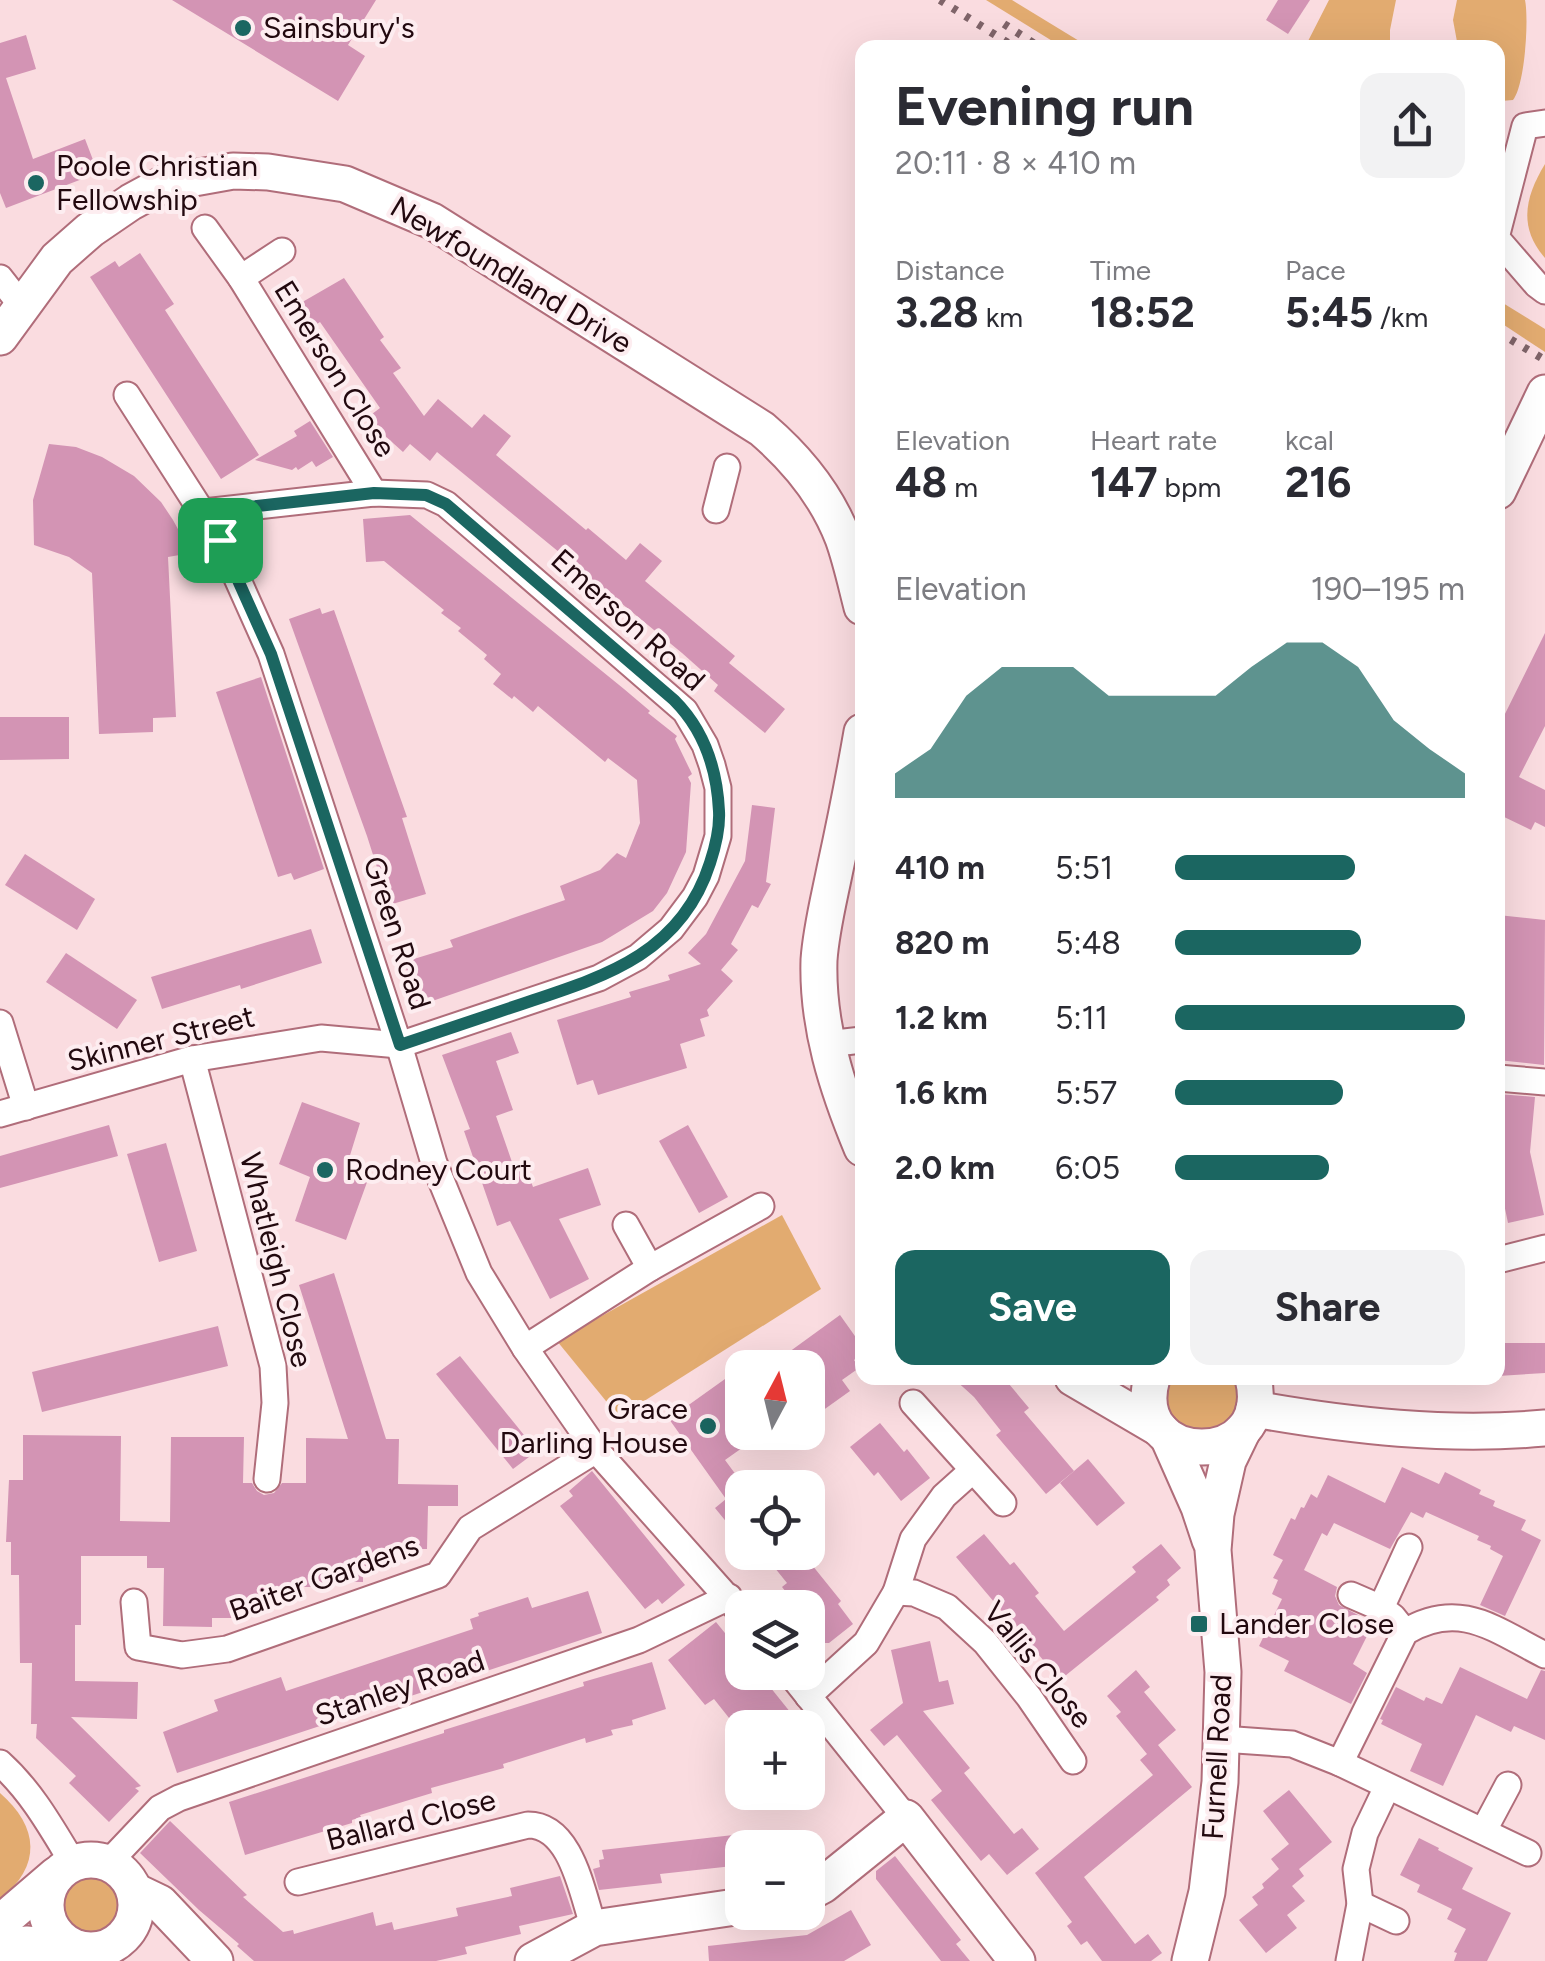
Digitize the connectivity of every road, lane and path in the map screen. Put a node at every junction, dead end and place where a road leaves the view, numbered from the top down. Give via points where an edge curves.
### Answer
1 (1545, 123) edge
2 (1505, 203) edge
3 (205, 228) dead end
4 (1505, 248) edge
5 (282, 251) dead end
6 (0, 278) edge
7 (241, 278) junction
8 (1545, 291) edge
9 (22, 306) junction
10 (0, 337) edge
11 (1545, 393) edge
12 (127, 396) dead end
13 (727, 467) dead end
14 (1505, 477) edge
15 (374, 493) junction
16 (716, 510) dead end
17 (204, 512) junction
18 (855, 582) edge
19 (855, 767) edge
20 (0, 1023) edge
21 (855, 1041) edge
22 (827, 1044) junction
23 (400, 1045) junction
24 (192, 1058) junction
25 (1505, 1079) edge
26 (1545, 1082) edge
27 (26, 1107) junction
28 (0, 1114) edge
29 (855, 1130) edge
30 (761, 1206) dead end
31 (626, 1226) dead end
32 (1545, 1248) edge
33 (1505, 1258) edge
34 (650, 1268) junction
35 (525, 1348) junction
36 (1085, 1385) edge
37 (1150, 1385) edge
38 (913, 1404) dead end
39 (1250, 1406) edge
40 (1545, 1428) edge
41 (1164, 1433) junction
42 (596, 1450) junction
43 (973, 1470) junction
44 (267, 1479) dead end
45 (1003, 1504) dead end
46 (1408, 1547) dead end
47 (1213, 1550) junction
48 (896, 1592) junction
49 (725, 1593) edge
50 (1351, 1595) dead end
51 (134, 1602) dead end
52 (1380, 1608) junction
53 (725, 1609) edge
54 (1406, 1632) junction
55 (1545, 1655) edge
56 (804, 1690) edge
57 (808, 1696) junction
58 (1222, 1738) junction
59 (1073, 1761) dead end
60 (1340, 1763) junction
61 (0, 1764) edge
62 (1508, 1785) dead end
63 (1387, 1787) junction
64 (906, 1818) junction
65 (1484, 1830) junction
66 (1528, 1853) dead end
67 (79, 1867) junction
68 (298, 1882) dead end
69 (825, 1882) edge
70 (135, 1891) junction
71 (1360, 1904) junction
72 (725, 1909) edge
73 (1396, 1920) dead end
74 (0, 1923) edge
75 (594, 1928) junction
76 (129, 1929) junction
77 (86, 1950) junction
78 (0, 1951) edge
79 (207, 1954) edge
80 (533, 1961) edge
81 (1017, 1961) edge
82 (1190, 1961) edge
83 (1349, 1961) edge

1 - 2 street via 1525,126
3 - 7 street, Emerson Close
4 - 8 street
5 - 7 street, Emerson Close
6 - 9 street
7 - 15 street, Emerson Close
9 - 10 street, Newfoundland Drive
9 - 18 street, Newfoundland Drive via 57,259 90,230 166,183 233,171 345,184 432,221 762,430 812,481 842,536
11 - 14 street
12 - 17 street, Green Road
13 - 16 street
15 - 17 street, Emerson Road
15 - 23 street, Emerson Road via 426,495 446,504 685,711 718,788 713,852 696,897 638,957 599,978
17 - 23 street, Green Road via 271,654
19 - 22 street via 820,960
20 - 27 street
21 - 22 street
22 - 29 street
23 - 24 street, Skinner Street via 321,1038
23 - 35 street, Green Road via 434,1164 478,1274
24 - 27 street, Skinner Street
24 - 44 street, Whatleigh Close via 273,1366
25 - 26 street
27 - 28 street, Skinner Street
30 - 34 street
31 - 34 street
32 - 33 street
34 - 35 street
35 - 42 street, Green Road
36 - 41 street
37 - 41 street via 1150,1406
38 - 43 street
39 - 40 street via 1364,1427
39 - 41 street via 1232,1440 1207,1448
39 - 47 street, Furnell Road via 1228,1461
41 - 47 street, Furnell Road
42 - 49 street, Green Road
42 - 51 street, Baiter Gardens via 470,1528 438,1575 227,1650 182,1655 138,1647
43 - 45 street
43 - 48 street via 912,1539
46 - 52 street
47 - 58 street, Furnell Road
48 - 57 street via 866,1642
48 - 59 street, Vallis Close via 914,1592 947,1607 985,1642
50 - 52 street
52 - 54 street
53 - 67 street, Stanley Road via 178,1798
54 - 55 street via 1444,1616 1472,1619
54 - 60 street
56 - 57 street
57 - 64 street
58 - 60 street via 1292,1744
58 - 82 street, Furnell Road via 1207,1892
60 - 63 street
61 - 67 street via 21,1782
62 - 65 street
63 - 65 street
63 - 71 street via 1356,1869
64 - 69 street
64 - 81 street
65 - 66 street
67 - 70 street via 127,1877
67 - 74 street
67 - 77 street via 50,1886 47,1914 60,1938
68 - 75 street, Ballard Close via 539,1825 568,1851
70 - 76 street
70 - 79 street via 160,1903
71 - 73 street
71 - 83 street
72 - 75 street
75 - 80 street
76 - 77 street via 113,1944
76 - 79 street via 162,1932
77 - 78 street via 26,1944

